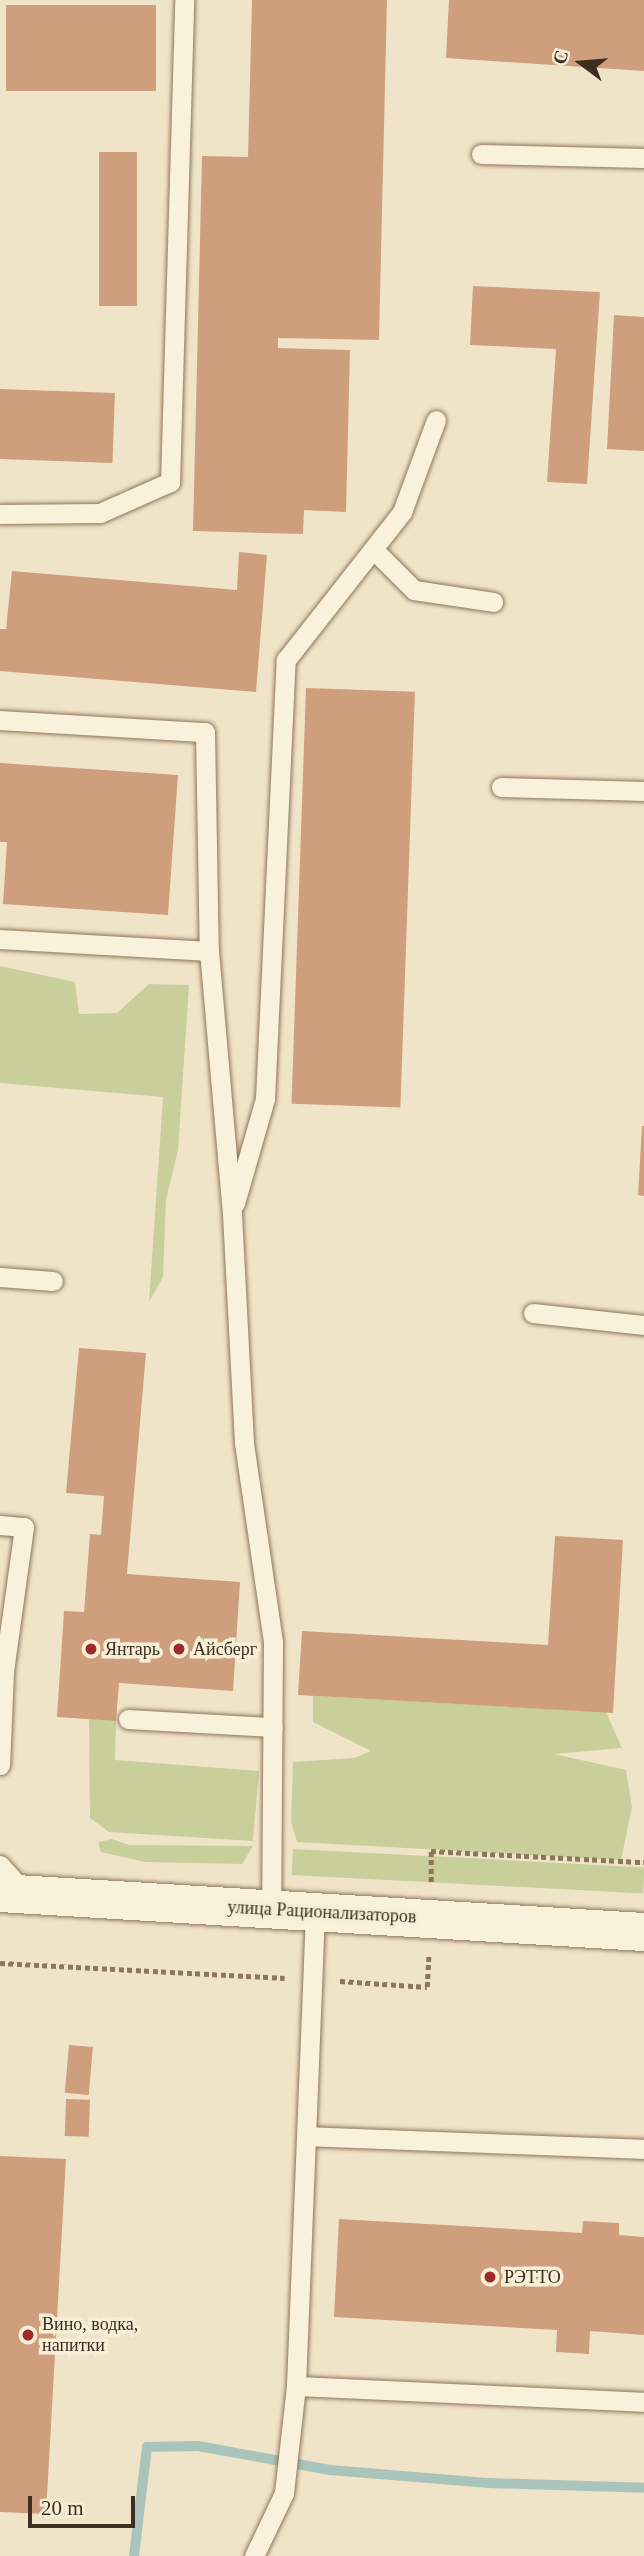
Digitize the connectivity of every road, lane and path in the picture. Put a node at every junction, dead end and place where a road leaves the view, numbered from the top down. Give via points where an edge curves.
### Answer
1 (184, 0) edge
2 (481, 154) dead end
3 (644, 158) edge
4 (436, 420) dead end
5 (0, 514) edge
6 (373, 549) junction
7 (493, 602) dead end
8 (0, 720) edge
9 (501, 787) dead end
10 (644, 791) edge
11 (0, 939) edge
12 (209, 951) junction
13 (232, 1214) junction
14 (0, 1277) edge
15 (53, 1281) dead end
16 (533, 1313) dead end
17 (644, 1325) edge
18 (0, 1525) edge
19 (2, 1672) edge
20 (128, 1720) dead end
21 (273, 1727) junction
22 (0, 1765) edge
23 (644, 1862) edge
24 (0, 1865) edge
25 (13, 1894) edge
26 (271, 1909) junction
27 (315, 1912) junction
28 (431, 1919) junction
29 (644, 1931) edge
30 (0, 1963) edge
31 (310, 1979) junction
32 (306, 2136) junction
33 (644, 2149) edge
34 (296, 2386) junction
35 (644, 2402) edge
36 (254, 2556) edge

1 - 5 lane via 170,482 100,513
2 - 3 lane
4 - 6 lane via 402,512
6 - 7 lane via 414,590
6 - 13 lane via 286,660 265,1099
8 - 12 lane via 205,732
9 - 10 lane
11 - 12 lane
12 - 13 lane
13 - 21 lane via 244,1443 273,1643
14 - 15 lane
16 - 17 lane
18 - 19 lane via 24,1527
19 - 22 lane
20 - 21 lane
21 - 26 lane
23 - 28 path via 431,1851
24 - 25 lane
25 - 26 main road, улица Рационализаторов
26 - 27 main road, улица Рационализаторов
27 - 28 main road, улица Рационализаторов
27 - 31 lane
28 - 29 main road, улица Рационализаторов
28 - 31 path via 427,1987
30 - 31 path
31 - 32 lane
32 - 33 lane
32 - 34 lane
34 - 35 lane
34 - 36 lane via 284,2493

